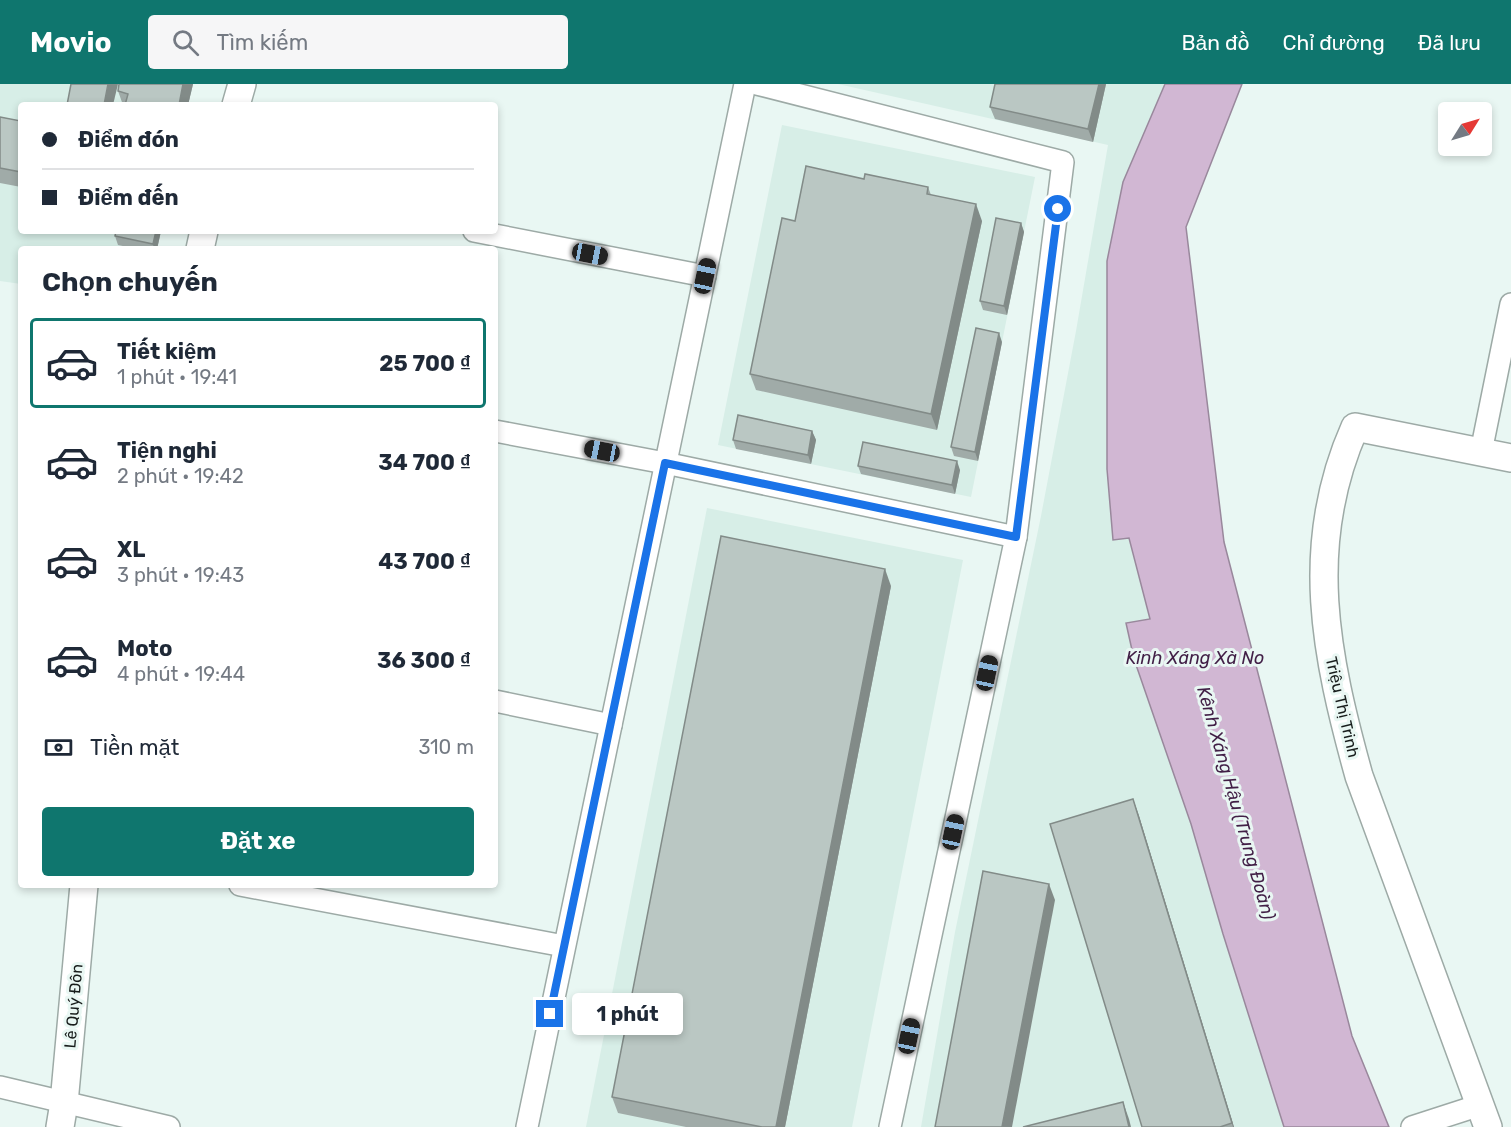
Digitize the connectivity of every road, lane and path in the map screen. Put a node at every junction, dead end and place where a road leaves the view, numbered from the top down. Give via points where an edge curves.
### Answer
1 (242, 84) edge
2 (745, 84) edge
3 (757, 84) edge
4 (237, 102) edge
5 (489, 234) edge
6 (705, 276) junction
7 (1511, 304) edge
8 (498, 432) edge
9 (1481, 452) junction
10 (1511, 458) edge
11 (665, 463) junction
12 (1016, 537) junction
13 (498, 702) edge
14 (611, 725) junction
15 (84, 888) edge
16 (256, 888) edge
17 (564, 946) junction
18 (0, 1088) edge
19 (62, 1115) edge
20 (1484, 1116) edge
21 (169, 1127) edge
22 (527, 1127) edge
23 (890, 1127) edge
24 (1412, 1127) edge

1 - 4 street
2 - 6 street
3 - 12 street via 1064,162
5 - 6 street
6 - 11 street
7 - 9 street
8 - 11 street
9 - 10 street, Triệu Thị Trinh
9 - 20 street, Triệu Thị Trinh via 1355,427 1335,483 1323,581 1334,674 1359,776
11 - 12 street
11 - 14 street
12 - 23 street
13 - 14 street
14 - 17 street
15 - 19 street, Lê Quý Đôn
16 - 17 street
17 - 22 street
18 - 19 street
19 - 21 street
20 - 24 street

